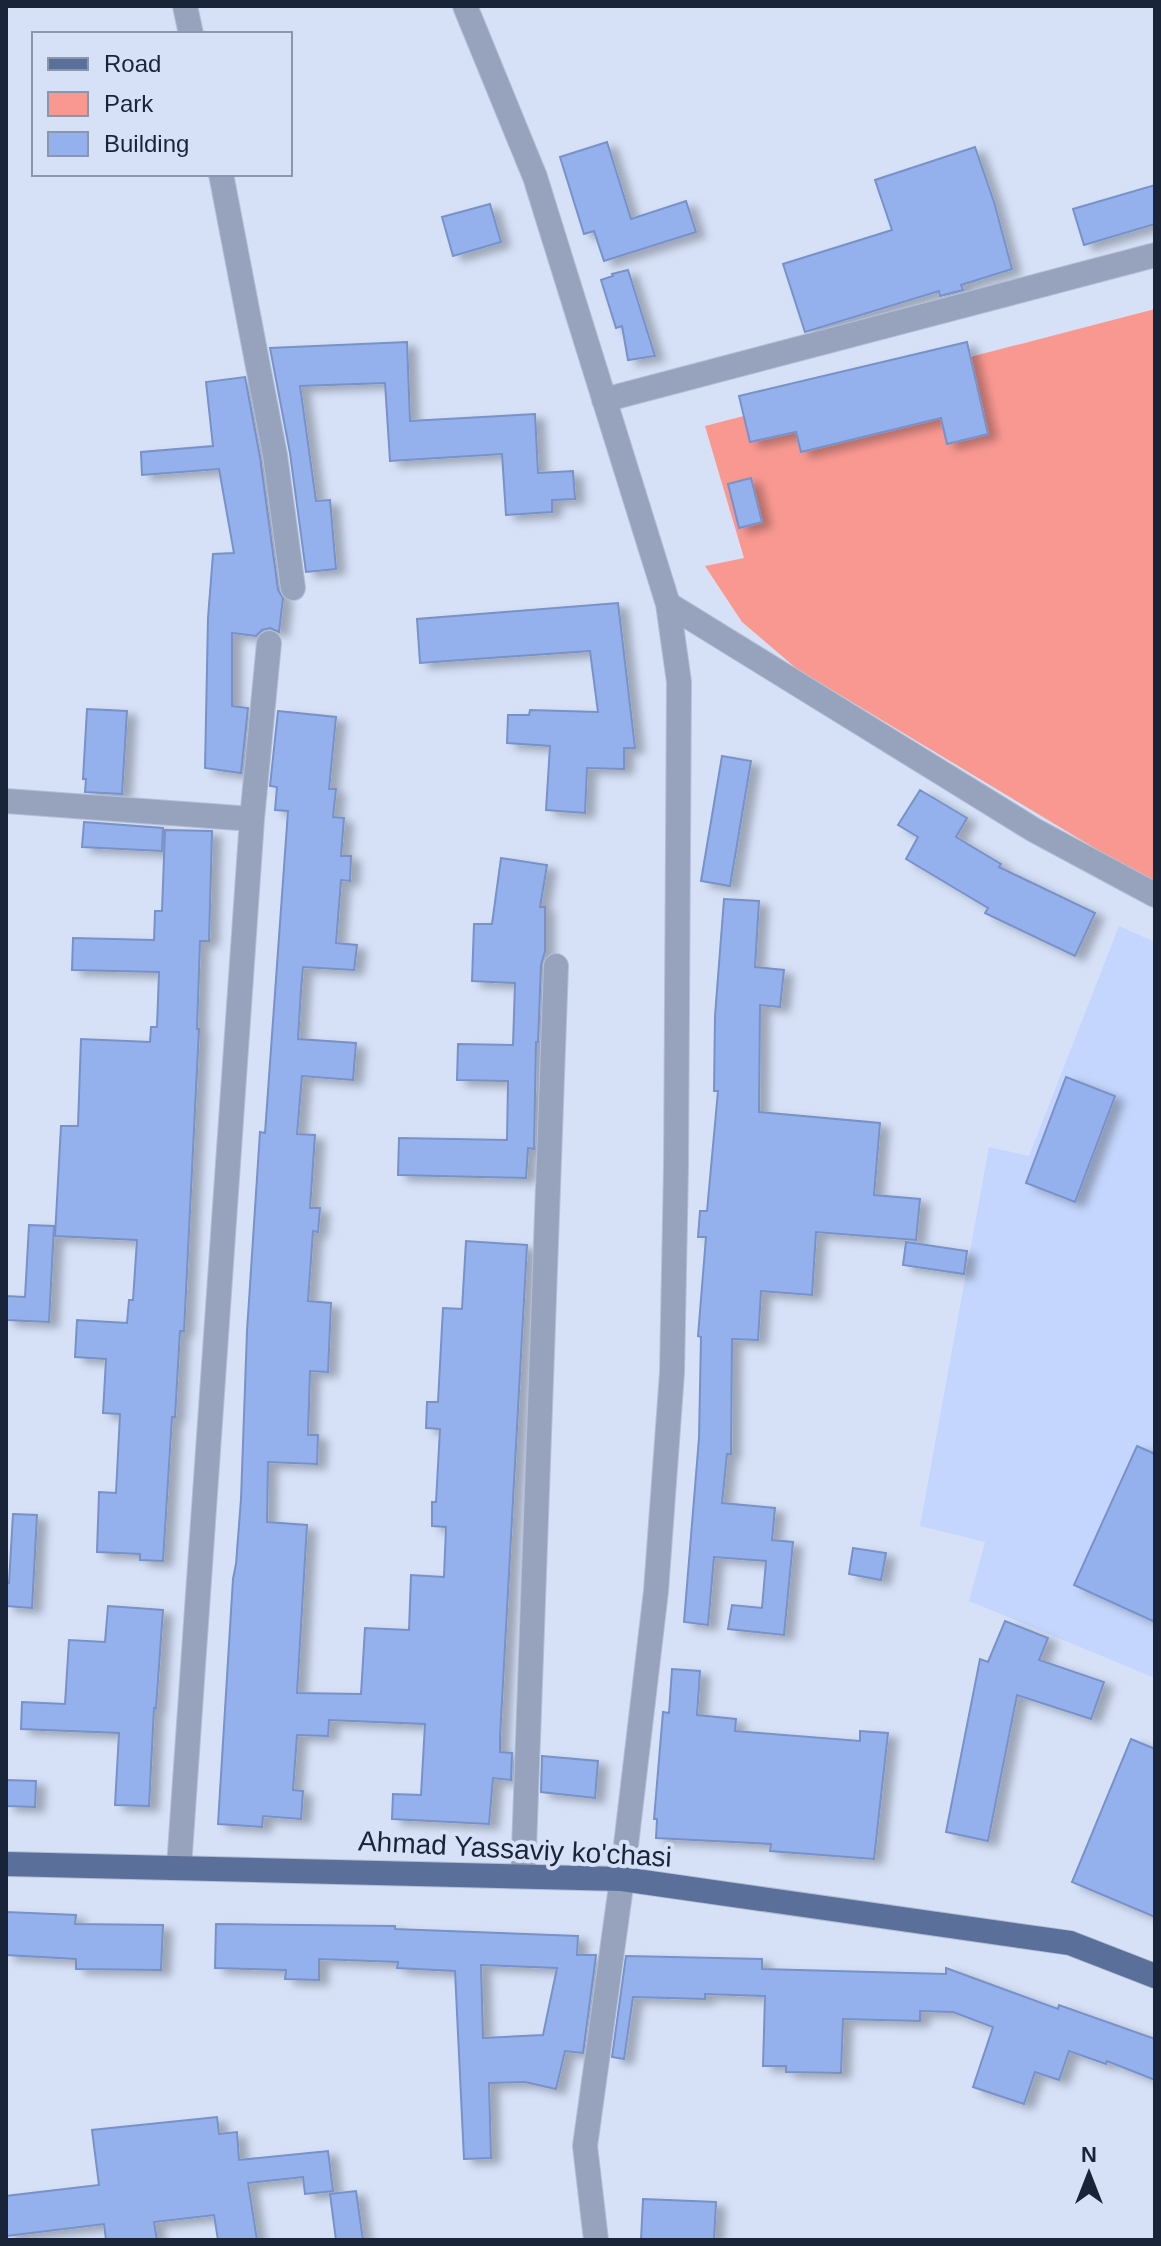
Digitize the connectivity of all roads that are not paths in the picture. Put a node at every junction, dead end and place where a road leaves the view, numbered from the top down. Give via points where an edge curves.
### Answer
1 (185, 6) edge
2 (465, 6) edge
3 (191, 32) edge
4 (221, 176) edge
5 (1155, 255) edge
6 (604, 400) junction
7 (293, 588) dead end
8 (668, 604) junction
9 (269, 643) dead end
10 (6, 801) edge
11 (252, 819) junction
12 (1155, 895) edge
13 (556, 966) dead end
14 (6, 1864) edge
15 (179, 1867) junction
16 (523, 1876) junction
17 (622, 1879) junction
18 (1155, 1976) edge
19 (596, 2240) edge

1 - 3 street
2 - 6 street via 535,177
4 - 7 street via 275,455
5 - 6 street
6 - 8 street
8 - 12 street via 1034,830
8 - 17 street via 679,682 672,1373 656,1591
9 - 11 street
10 - 11 street
11 - 15 street
13 - 16 street
14 - 15 main road, Ahmad Yassaviy ko'chasi
15 - 16 main road, Ahmad Yassaviy ko'chasi
16 - 17 main road, Ahmad Yassaviy ko'chasi
17 - 18 main road, Ahmad Yassaviy ko'chasi via 1070,1943
17 - 19 street via 585,2146

